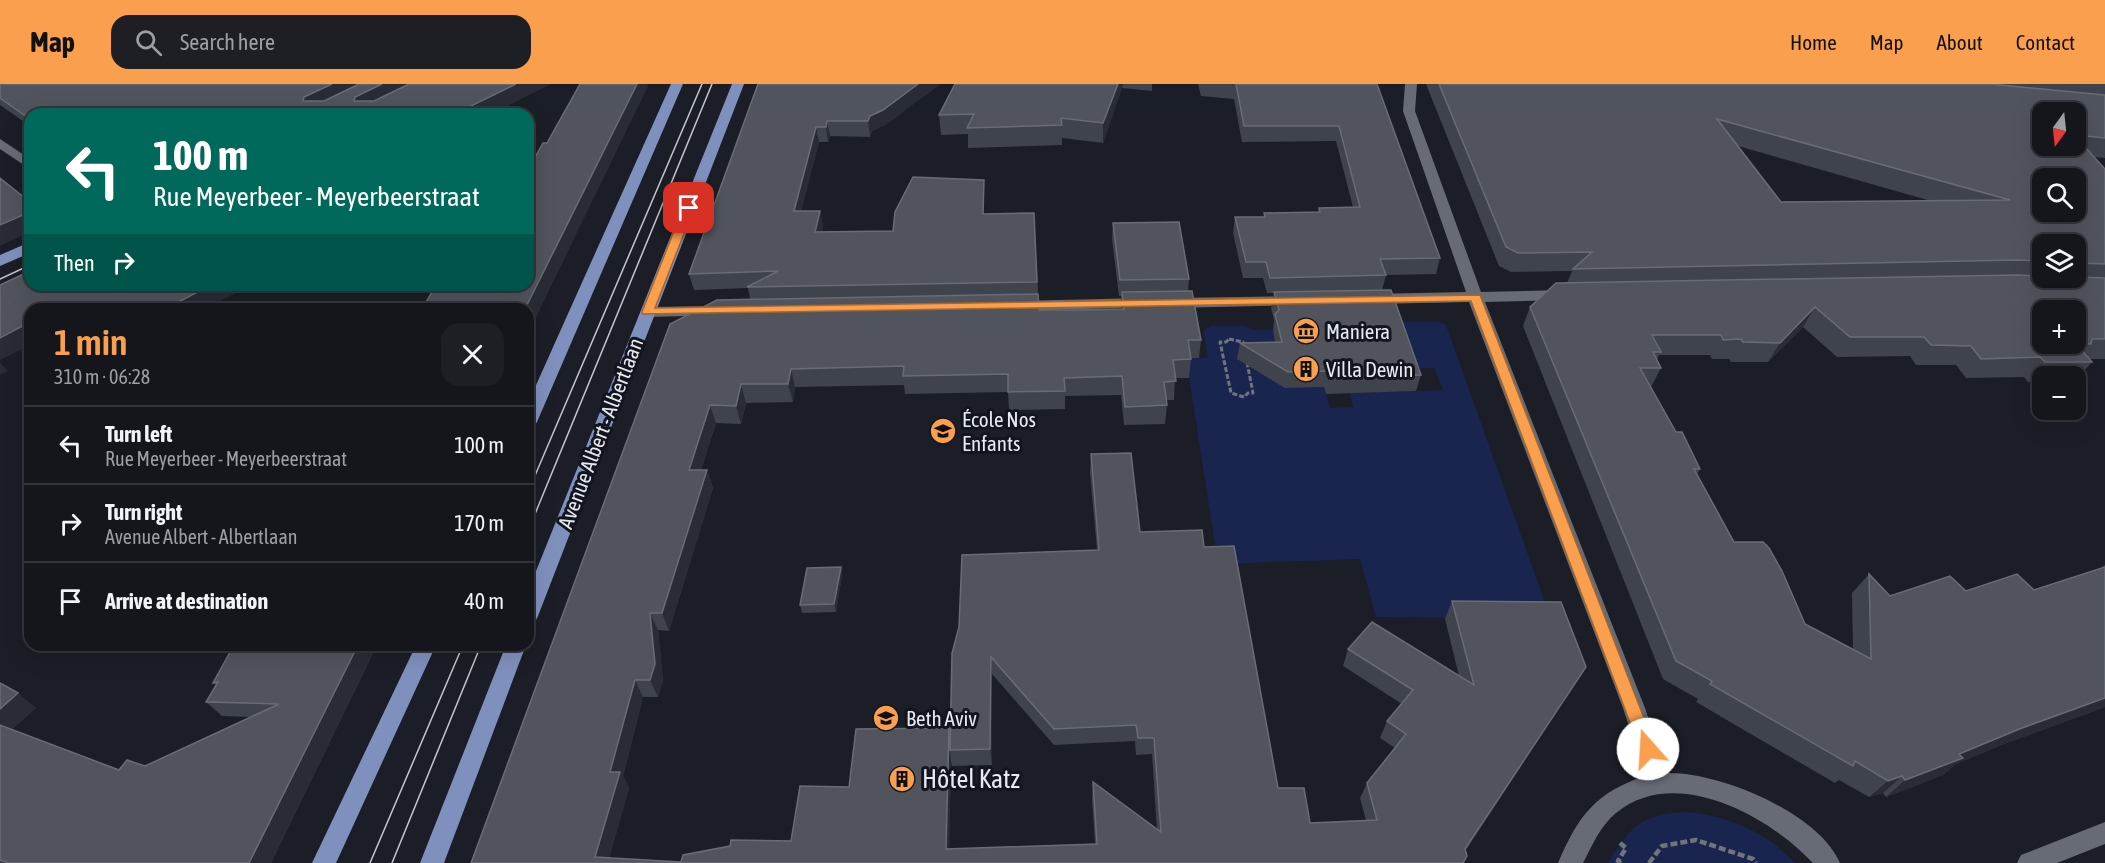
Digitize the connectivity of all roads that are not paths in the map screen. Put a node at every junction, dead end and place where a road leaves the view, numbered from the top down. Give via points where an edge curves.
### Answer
1 (678, 84) edge
2 (738, 84) edge
3 (1411, 84) edge
4 (0, 143) edge
5 (24, 161) edge
6 (24, 251) edge
7 (0, 261) edge
8 (1579, 295) edge
9 (1475, 297) junction
10 (1315, 300) edge
11 (1351, 300) edge
12 (994, 306) edge
13 (736, 311) edge
14 (648, 312) junction
15 (534, 408) edge
16 (534, 601) edge
17 (423, 651) edge
18 (514, 651) edge
19 (1659, 784) junction
20 (2105, 833) edge
21 (324, 863) edge
22 (432, 863) edge
23 (1570, 863) edge
24 (1828, 863) edge
25 (2029, 863) edge

1 - 15 main road
2 - 14 main road, Avenue Albert - Albertlaan
3 - 9 street via 1409,111
4 - 5 street
6 - 7 main road
8 - 9 street
9 - 11 street
9 - 19 street via 1630,697
10 - 12 street
13 - 14 street
14 - 16 main road, Avenue Albert - Albertlaan
17 - 21 main road
18 - 22 main road
19 - 23 street via 1631,791 1607,805
19 - 24 street via 1720,790 1777,817
20 - 25 street

